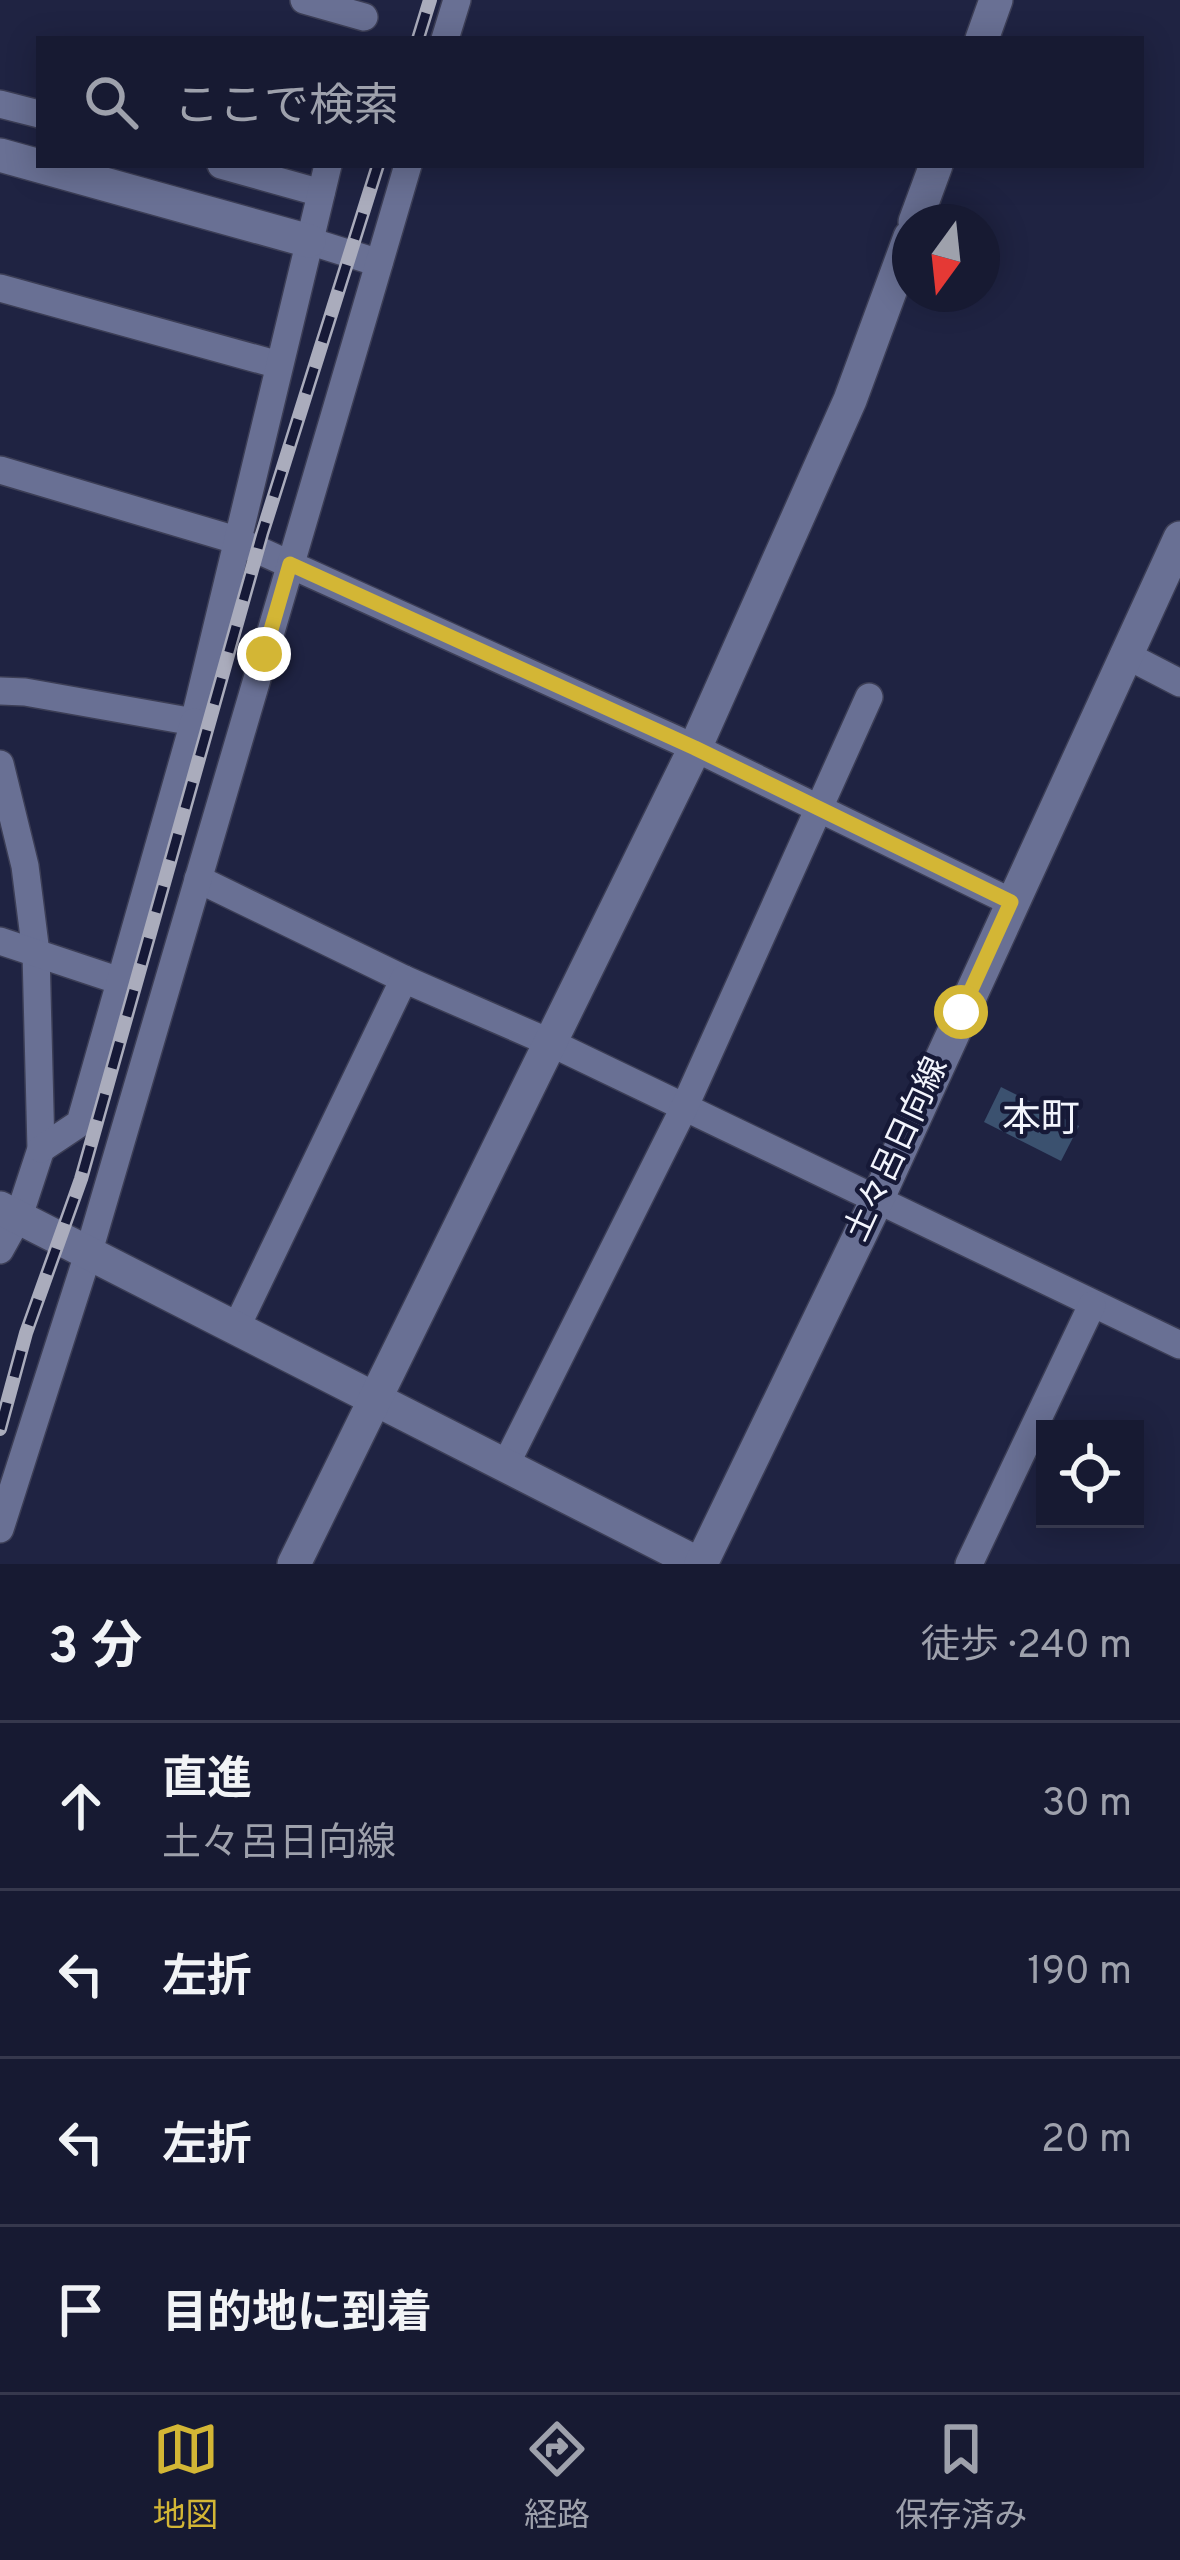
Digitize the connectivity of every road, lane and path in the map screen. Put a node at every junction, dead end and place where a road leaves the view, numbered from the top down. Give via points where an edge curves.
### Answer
1 (304, 0) edge
2 (457, 0) edge
3 (996, 0) edge
4 (363, 19) edge
5 (446, 36) edge
6 (983, 36) edge
7 (0, 104) edge
8 (36, 114) edge
9 (0, 155) edge
10 (36, 165) edge
11 (46, 168) edge
12 (243, 168) edge
13 (407, 168) edge
14 (935, 168) edge
15 (324, 179) edge
16 (922, 204) edge
17 (309, 242) junction
18 (379, 262) junction
19 (892, 286) edge
20 (0, 288) edge
21 (279, 365) junction
22 (0, 470) edge
23 (1180, 538) edge
24 (236, 540) junction
25 (290, 564) junction
26 (1124, 654) junction
27 (1180, 683) edge
28 (0, 691) edge
29 (869, 698) dead end
30 (194, 722) junction
31 (695, 748) junction
32 (0, 764) edge
33 (818, 806) junction
34 (198, 879) junction
35 (1011, 902) junction
36 (0, 940) edge
37 (36, 953) junction
38 (404, 979) junction
39 (120, 981) junction
40 (550, 1043) junction
41 (684, 1108) junction
42 (41, 1150) junction
43 (876, 1202) junction
44 (9, 1212) edge
45 (0, 1250) edge
46 (89, 1251) junction
47 (1092, 1305) junction
48 (237, 1326) junction
49 (1180, 1345) edge
50 (378, 1399) junction
51 (506, 1464) junction
52 (0, 1529) edge
53 (294, 1564) edge
54 (700, 1564) edge
55 (969, 1564) edge

1 - 4 street
2 - 5 street
3 - 6 street
7 - 8 street
9 - 10 street
11 - 17 street
12 - 15 street
13 - 18 street
14 - 16 street
15 - 17 street
17 - 18 street
17 - 21 street
18 - 25 street
19 - 31 street via 850,400
20 - 21 street
21 - 24 street
22 - 24 street
23 - 26 street, 土々呂日向線
24 - 25 street
24 - 30 street
25 - 31 street
25 - 34 street
26 - 27 street
26 - 35 street, 土々呂日向線
28 - 30 street
29 - 33 street
30 - 39 street
31 - 33 street
31 - 40 street
32 - 37 street via 26,866
33 - 35 street
33 - 41 street
34 - 38 street
34 - 46 street
35 - 43 street, 土々呂日向線
36 - 37 street
37 - 39 street
37 - 42 street
38 - 40 street
38 - 48 street
39 - 42 street via 80,1123
40 - 41 street
40 - 50 street
41 - 43 street
41 - 51 street
42 - 44 street
43 - 47 street
43 - 54 street, 土々呂日向線
44 - 45 street
44 - 46 street
46 - 48 street
46 - 52 street
47 - 49 street
47 - 55 street
48 - 50 street
50 - 51 street
50 - 53 street
51 - 54 street

